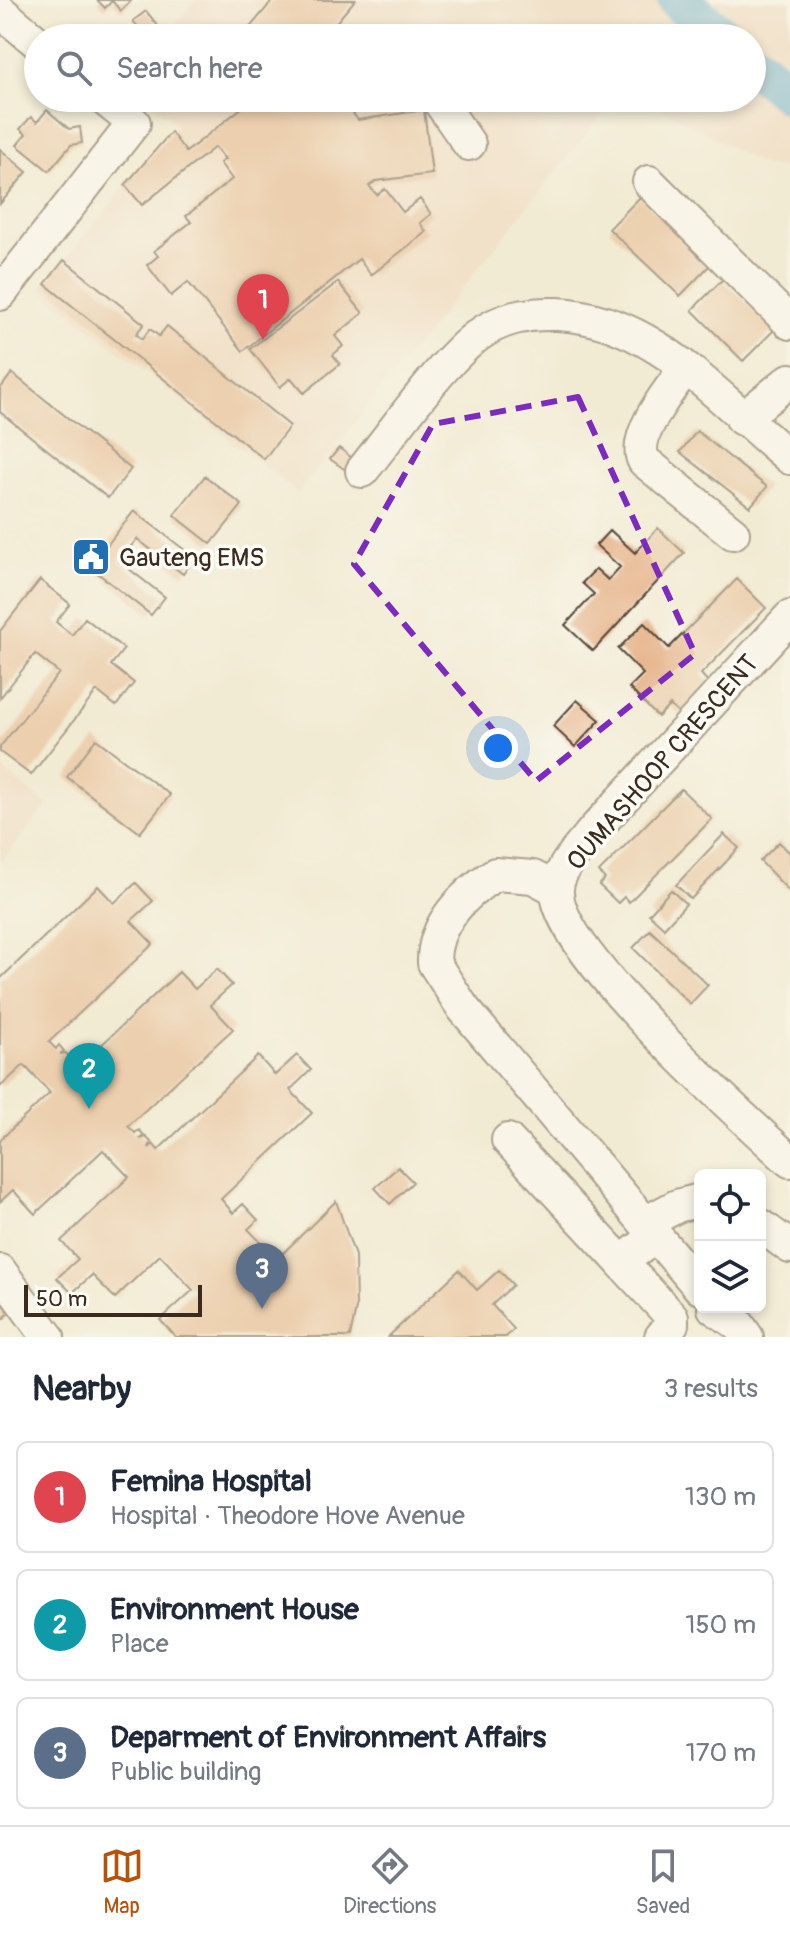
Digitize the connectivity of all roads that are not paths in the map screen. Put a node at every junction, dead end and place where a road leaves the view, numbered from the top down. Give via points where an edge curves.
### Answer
1 (0, 11) edge
2 (24, 31) edge
3 (120, 112) edge
4 (447, 112) edge
5 (469, 144) dead end
6 (649, 182) dead end
7 (0, 294) edge
8 (790, 323) edge
9 (685, 369) junction
10 (790, 380) edge
11 (742, 419) junction
12 (790, 458) edge
13 (362, 471) dead end
14 (733, 533) dead end
15 (790, 617) edge
16 (556, 889) junction
17 (508, 1140) dead end
18 (790, 1161) edge
19 (694, 1202) edge
20 (651, 1229) junction
21 (766, 1229) edge
22 (790, 1247) edge
23 (621, 1262) junction
24 (1, 1275) edge
25 (694, 1281) edge
26 (715, 1313) edge
27 (722, 1313) edge
28 (48, 1337) edge
29 (661, 1337) edge
30 (719, 1337) edge
31 (747, 1337) edge

1 - 2 street
3 - 7 street via 134,123
4 - 5 street
6 - 8 street
9 - 11 street
9 - 13 street via 642,336 612,323 576,315 514,317 475,337
9 - 14 street via 662,401 639,445 640,454
10 - 11 street
11 - 12 street
15 - 16 street, OUMASHOOP CRESCENT via 593,831
16 - 18 street, OUMASHOOP CRESCENT via 568,924 632,1007
16 - 20 street via 533,877 495,874 456,906 437,938 434,963 463,1008
17 - 23 street
19 - 20 street via 677,1206
20 - 23 street
20 - 25 street
21 - 22 street
23 - 29 street via 672,1317
24 - 28 street
26 - 30 street
27 - 31 street

